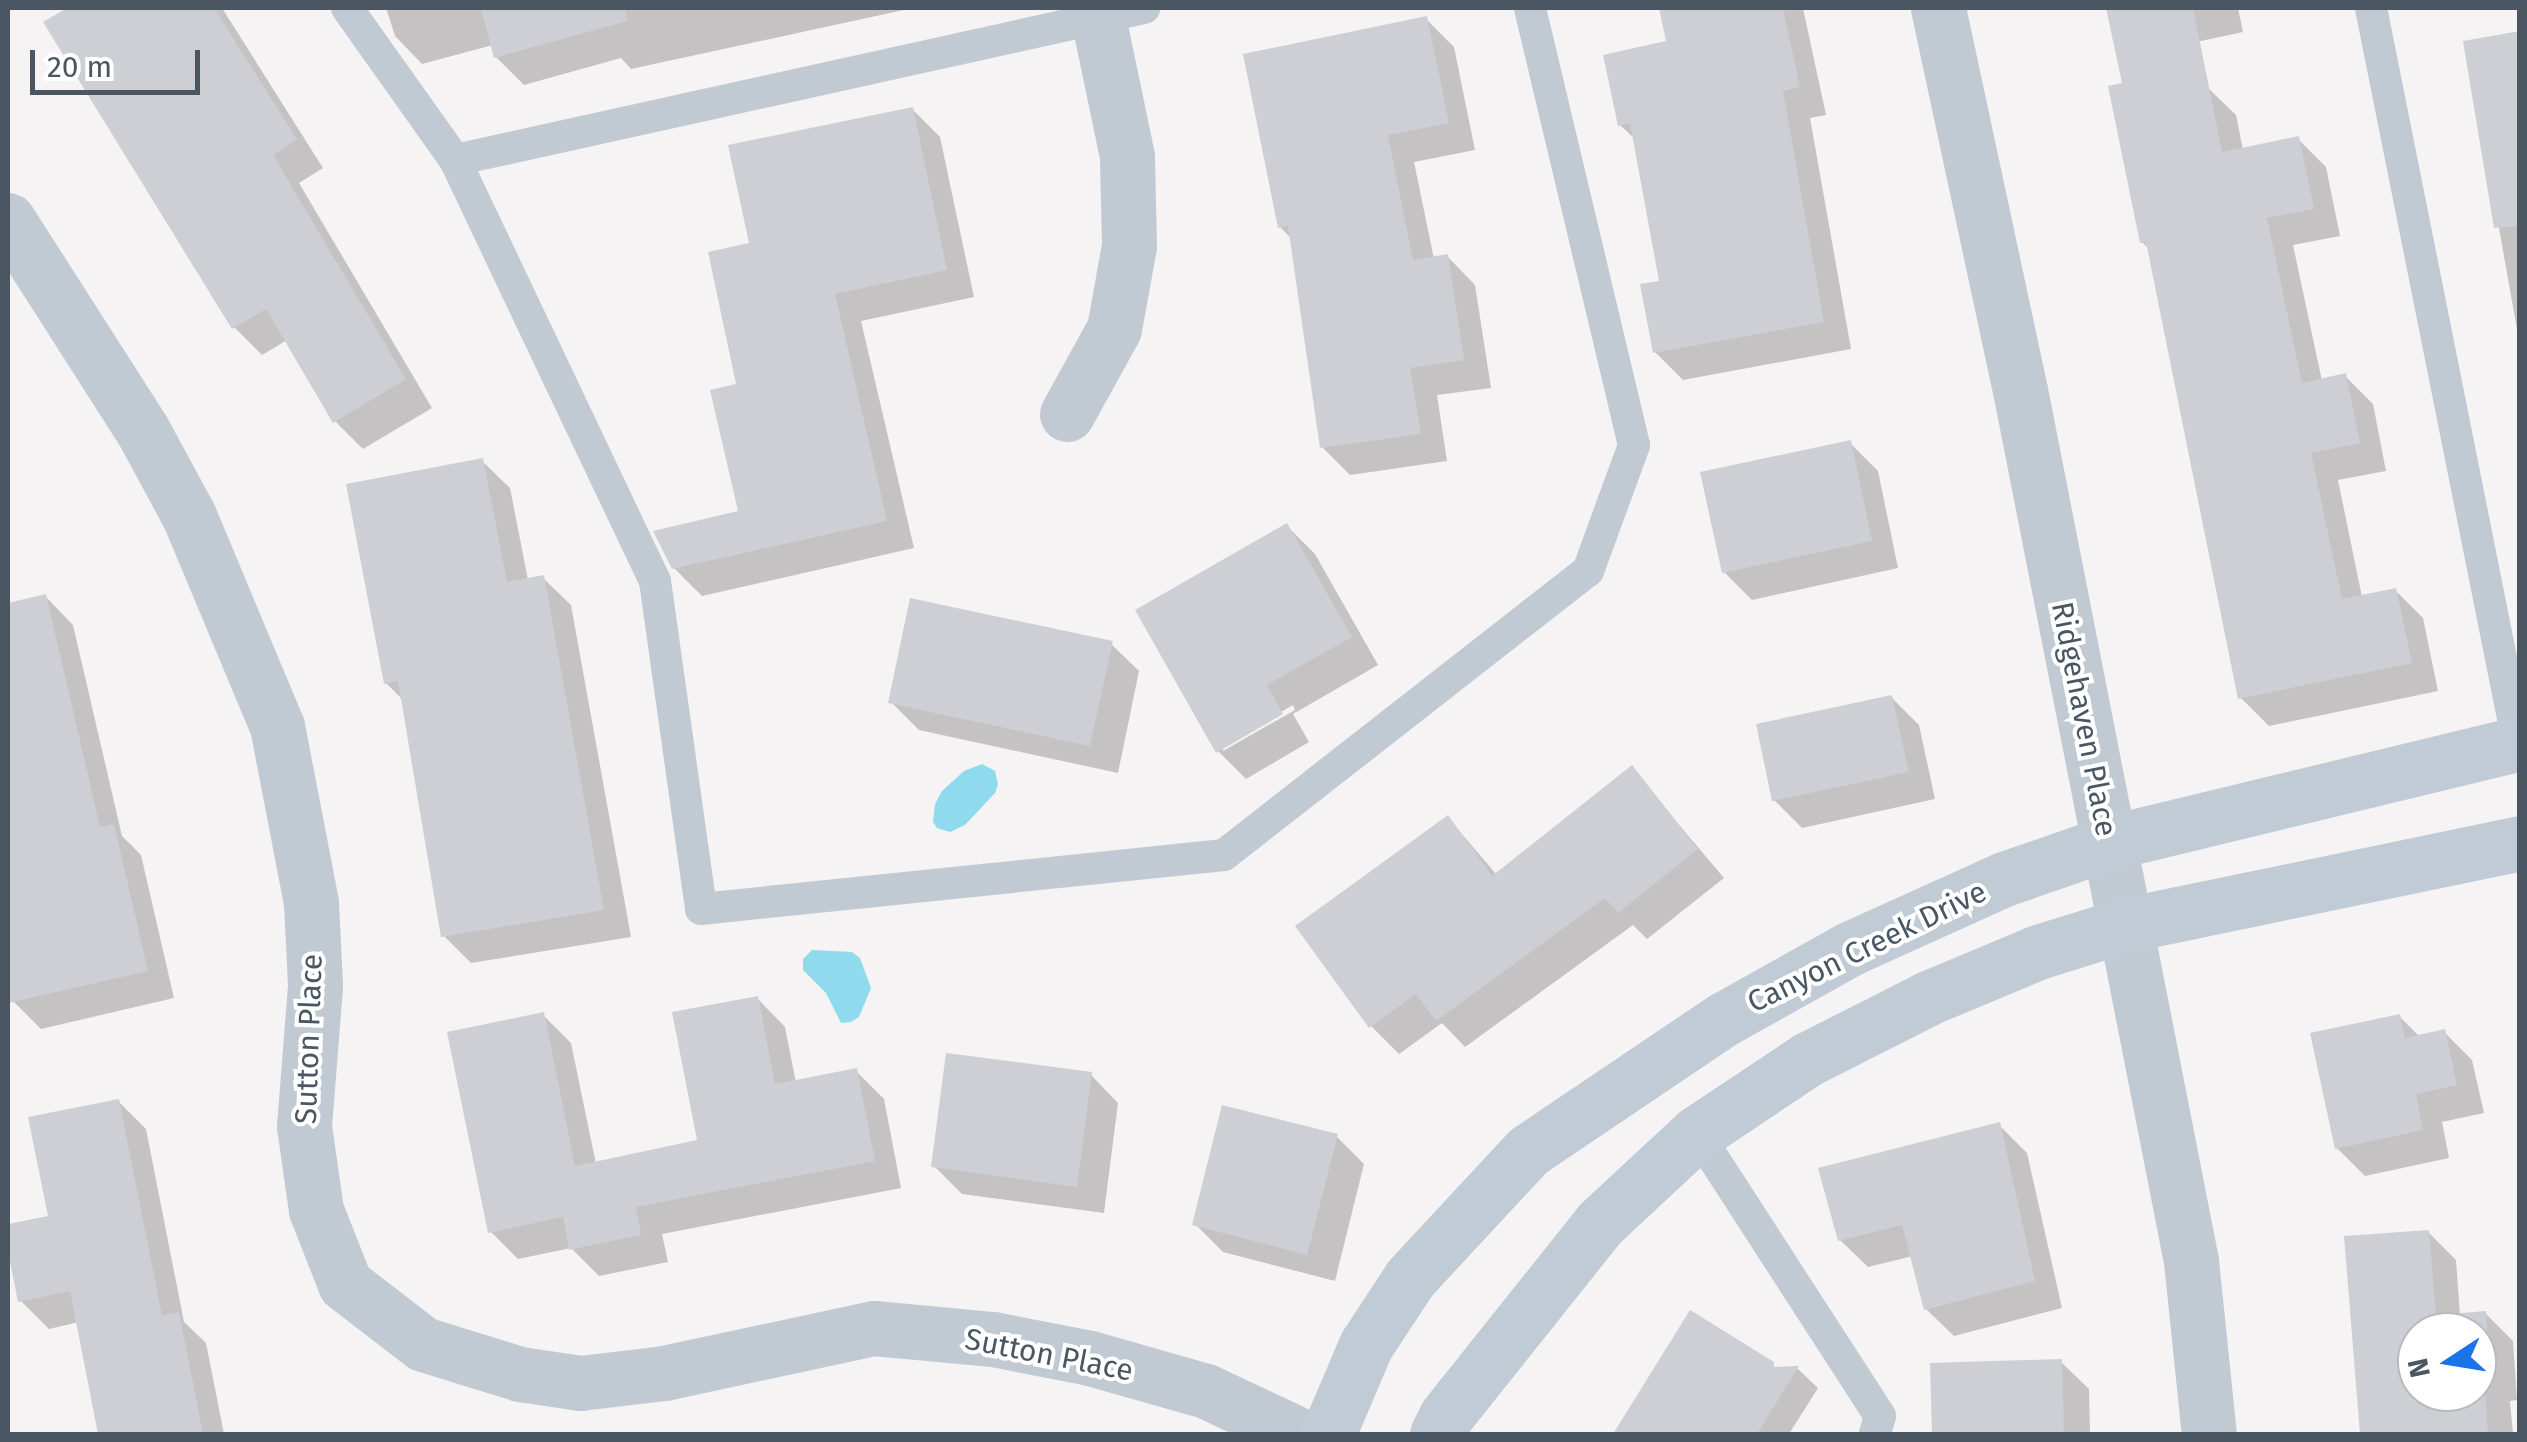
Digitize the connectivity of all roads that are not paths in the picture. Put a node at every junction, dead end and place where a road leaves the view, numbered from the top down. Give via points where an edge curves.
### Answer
1 (348, 8) edge
2 (1530, 8) edge
3 (1938, 8) edge
4 (2371, 8) edge
5 (1113, 11) edge
6 (454, 160) junction
7 (8, 220) edge
8 (1067, 414) dead end
9 (2519, 743) edge
10 (2108, 843) junction
11 (2520, 843) edge
12 (2125, 925) junction
13 (1697, 1133) junction
14 (1297, 1434) edge
15 (1328, 1434) edge
16 (1438, 1434) edge
17 (1875, 1434) edge
18 (2209, 1434) edge

1 - 6 lane
2 - 6 lane via 1634,446 1588,571 1224,856 701,908 654,581
3 - 10 street, Ridgehaven Place
4 - 9 lane
5 - 6 lane
5 - 8 street via 1128,246 1114,330
7 - 14 street, Sutton Place via 189,516 277,726 311,903 315,986 304,1126 316,1210 345,1284 423,1344 534,1376 580,1383 664,1372 874,1328 993,1338 1090,1358 1206,1392
9 - 10 street, Canyon Creek Drive
10 - 12 street, Ridgehaven Place
10 - 15 street, Canyon Creek Drive via 2004,879 1849,949 1724,1019 1528,1152 1410,1278 1366,1345
11 - 12 street
12 - 13 street via 1928,998 1808,1059
12 - 18 street, Ridgehaven Place via 2191,1260
13 - 16 street via 1600,1224
13 - 17 lane via 1880,1416

